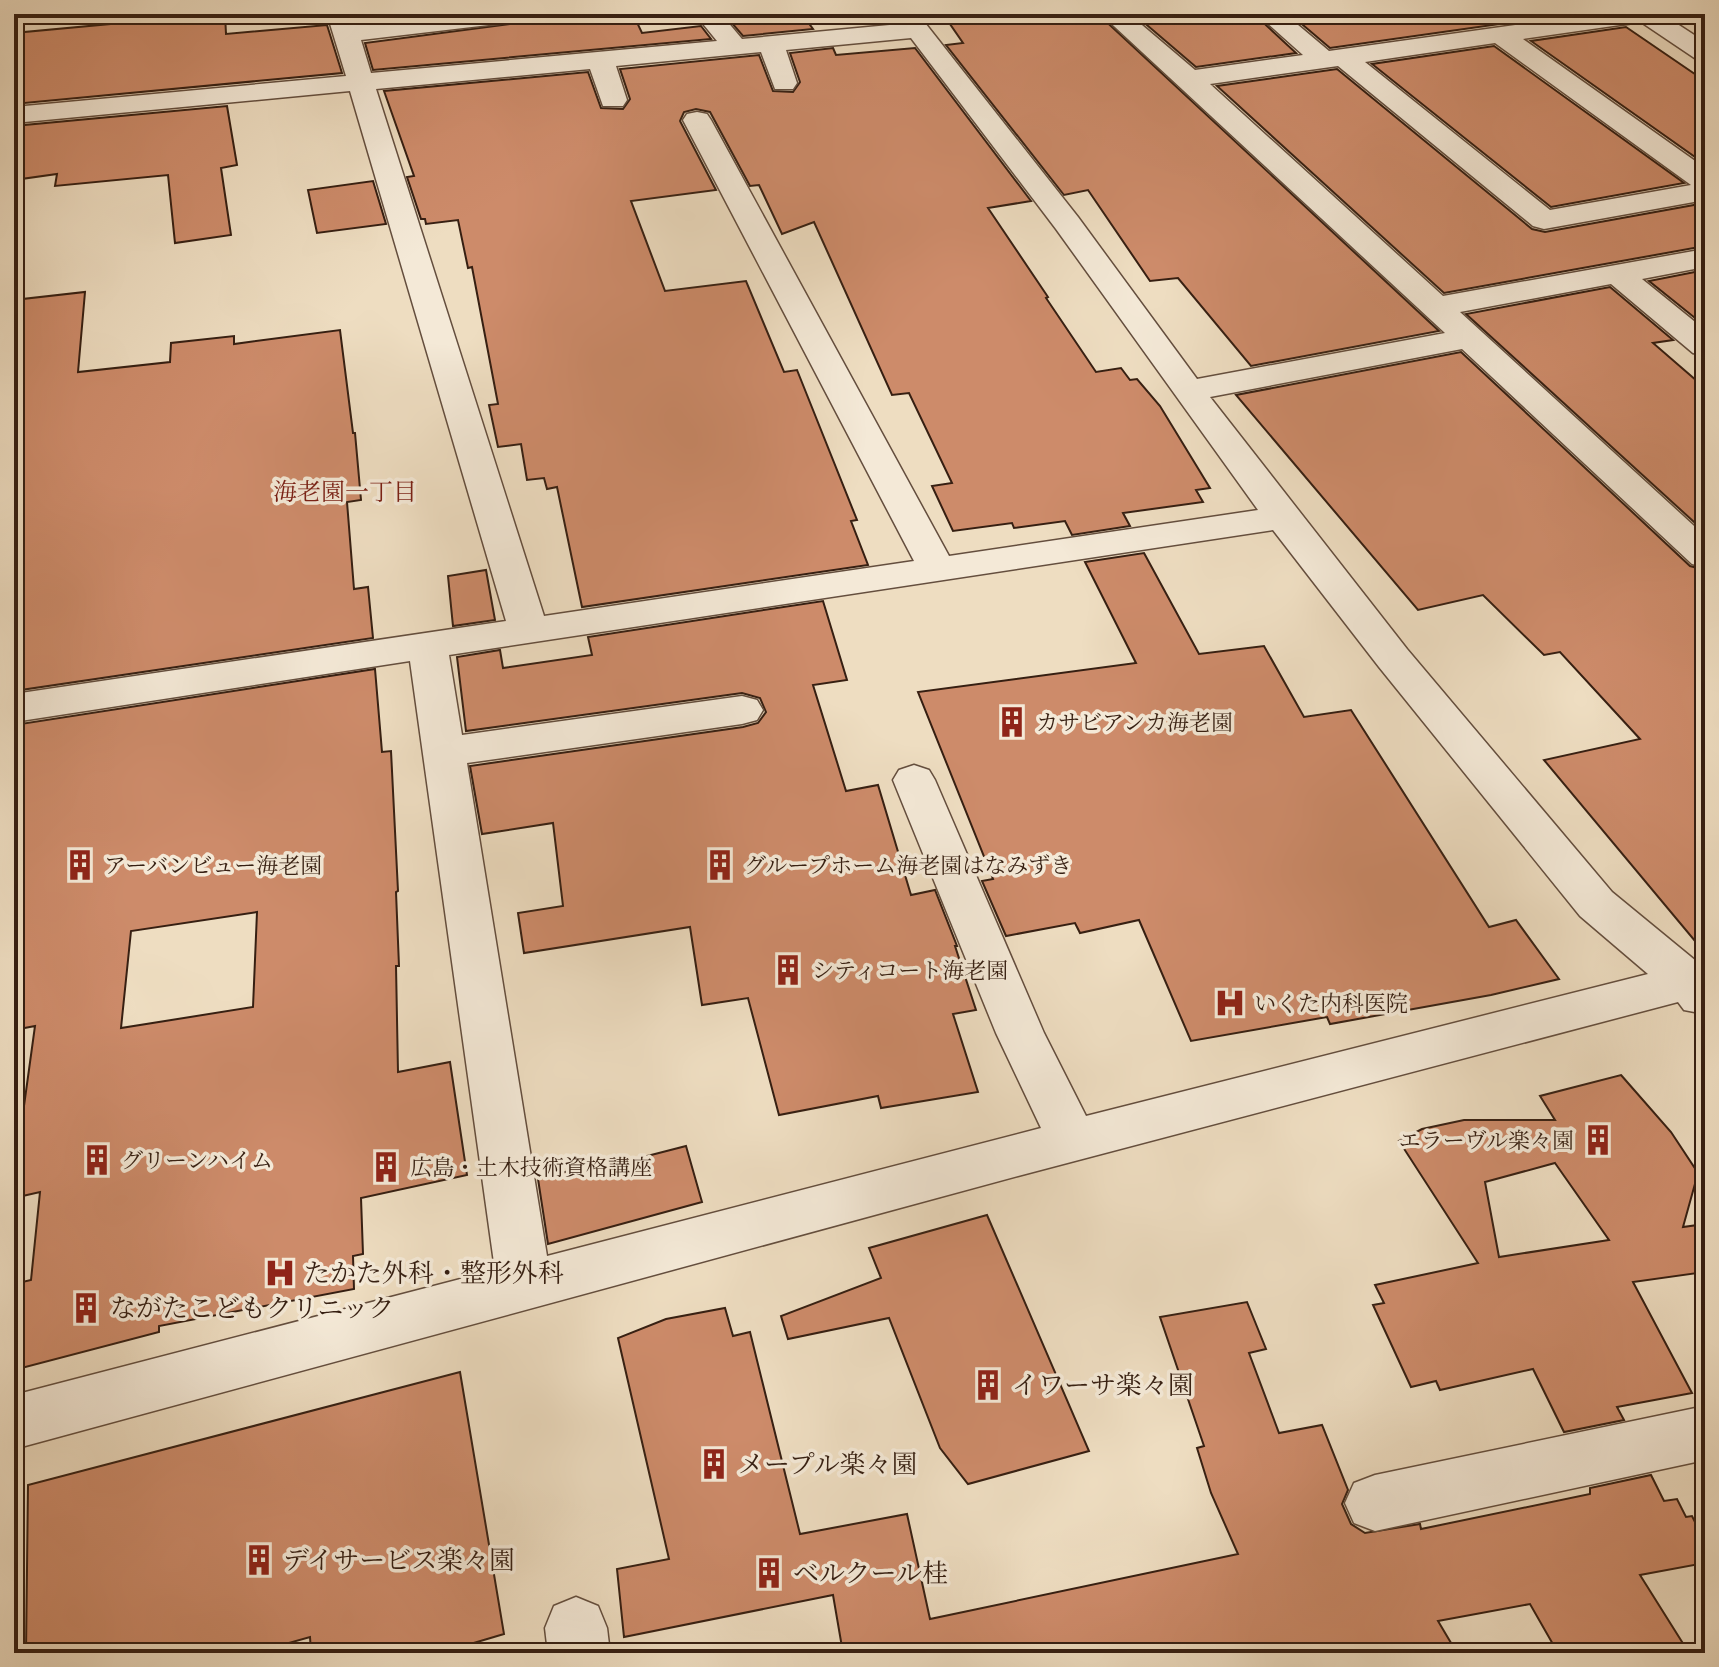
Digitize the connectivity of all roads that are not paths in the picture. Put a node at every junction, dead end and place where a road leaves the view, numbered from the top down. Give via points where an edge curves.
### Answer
1 (515, 14) edge
2 (708, 14) edge
3 (729, 14) edge
4 (1114, 14) edge
5 (1270, 14) edge
6 (1645, 14) edge
7 (1595, 17) edge
8 (916, 19) edge
9 (344, 24) edge
10 (1499, 34) junction
11 (771, 44) junction
12 (736, 48) junction
13 (1705, 53) edge
14 (1334, 58) junction
15 (601, 61) junction
16 (1189, 79) junction
17 (362, 83) junction
18 (784, 83) dead end
19 (613, 100) dead end
20 (14, 115) edge
21 (697, 120) dead end
22 (1705, 181) edge
23 (1705, 191) edge
24 (1705, 258) edge
25 (1617, 274) junction
26 (1436, 307) junction
27 (1469, 338) junction
28 (1705, 346) edge
29 (1187, 391) junction
30 (1284, 517) junction
31 (1705, 556) edge
32 (938, 571) junction
33 (529, 631) junction
34 (428, 646) junction
35 (14, 708) edge
36 (742, 710) dead end
37 (443, 752) junction
38 (914, 780) dead end
39 (1699, 987) edge
40 (1073, 1141) junction
41 (525, 1287) junction
42 (14, 1422) edge
43 (1705, 1433) edge
44 (1375, 1503) dead end

1 - 9 street
2 - 12 street
3 - 12 street
4 - 16 street
5 - 14 street
6 - 7 street
6 - 13 street
7 - 10 street
8 - 11 street
8 - 29 street
9 - 17 street
10 - 14 street
10 - 22 street
11 - 12 street
11 - 18 street
12 - 15 street
14 - 16 street
14 - 23 street via 1544,220
15 - 17 street
15 - 19 street
16 - 26 street
17 - 20 street
17 - 33 street
21 - 32 street
24 - 25 street
25 - 26 street
25 - 28 street
26 - 27 street
27 - 29 street
27 - 31 street
29 - 30 street
30 - 32 street
30 - 39 street via 1596,904
32 - 33 street
33 - 34 street
34 - 35 street
34 - 37 street
36 - 37 street
37 - 41 street
38 - 40 street via 1020,1033
39 - 40 street
40 - 41 street
41 - 42 street
43 - 44 street

